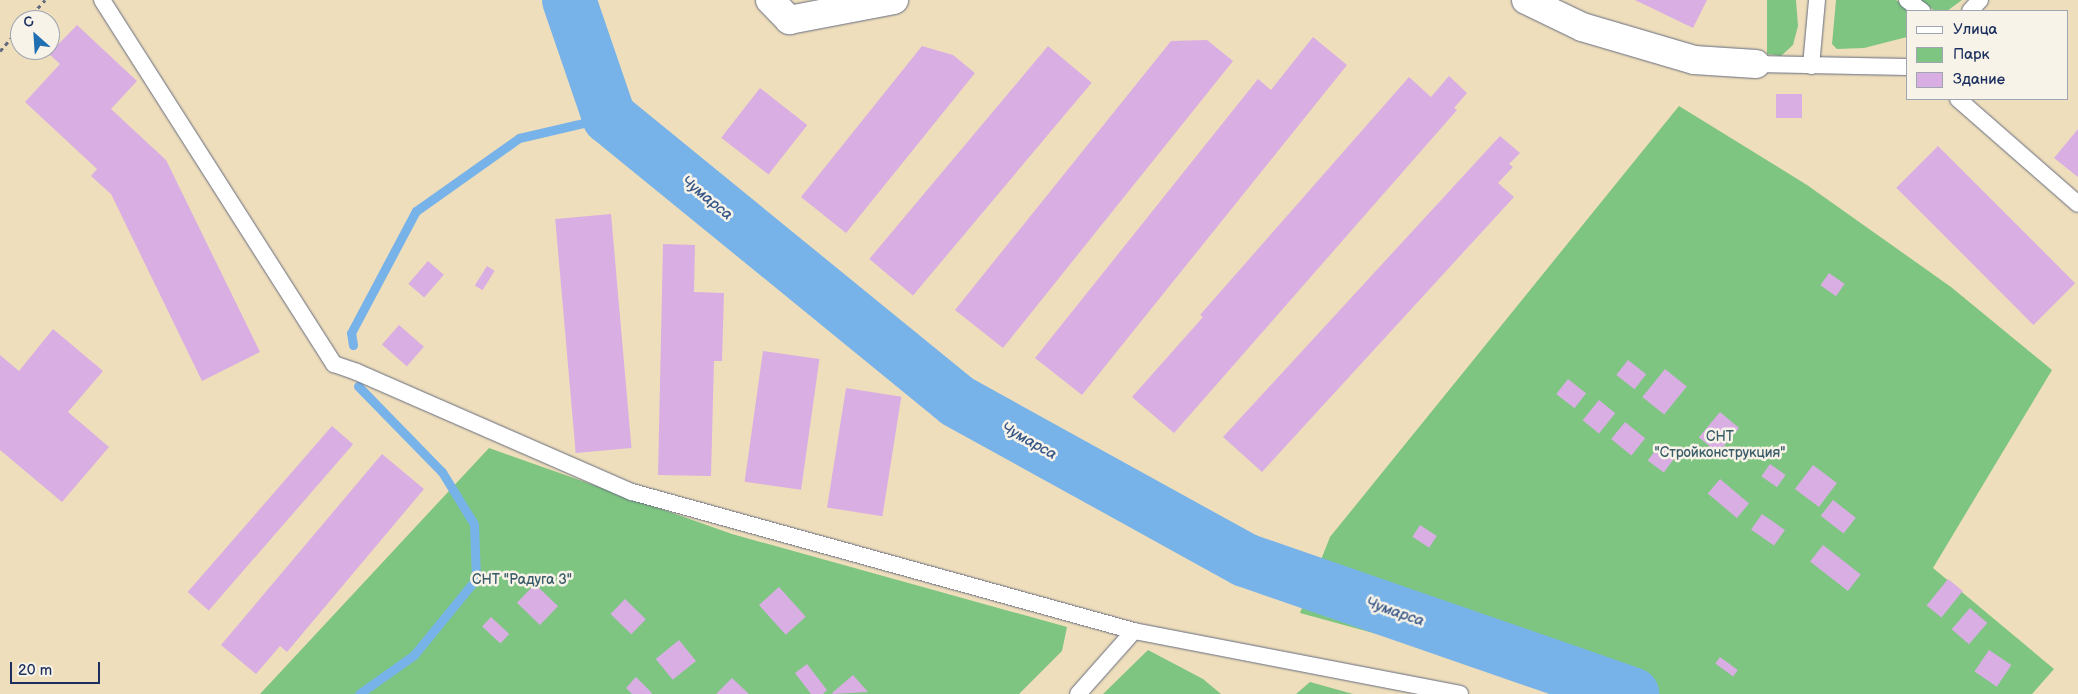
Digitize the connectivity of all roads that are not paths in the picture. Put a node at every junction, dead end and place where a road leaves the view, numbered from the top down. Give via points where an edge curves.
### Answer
1 (102, 0) edge
2 (770, 0) edge
3 (894, 0) edge
4 (1526, 0) edge
5 (1817, 0) edge
6 (1907, 0) edge
7 (1980, 0) edge
8 (1921, 10) edge
9 (1971, 10) edge
10 (1756, 64) joint
11 (1811, 66) junction
12 (1906, 67) edge
13 (1959, 100) edge
14 (2078, 204) edge
15 (1134, 631) junction
16 (1078, 694) edge
17 (1460, 694) edge

1 - 15 lane via 334,364 632,492
2 - 3 street via 789,20
4 - 10 street via 1582,27 1694,60
5 - 11 lane
6 - 8 lane
7 - 9 lane
10 - 11 lane
11 - 12 lane
13 - 14 lane
15 - 16 lane
15 - 17 lane

